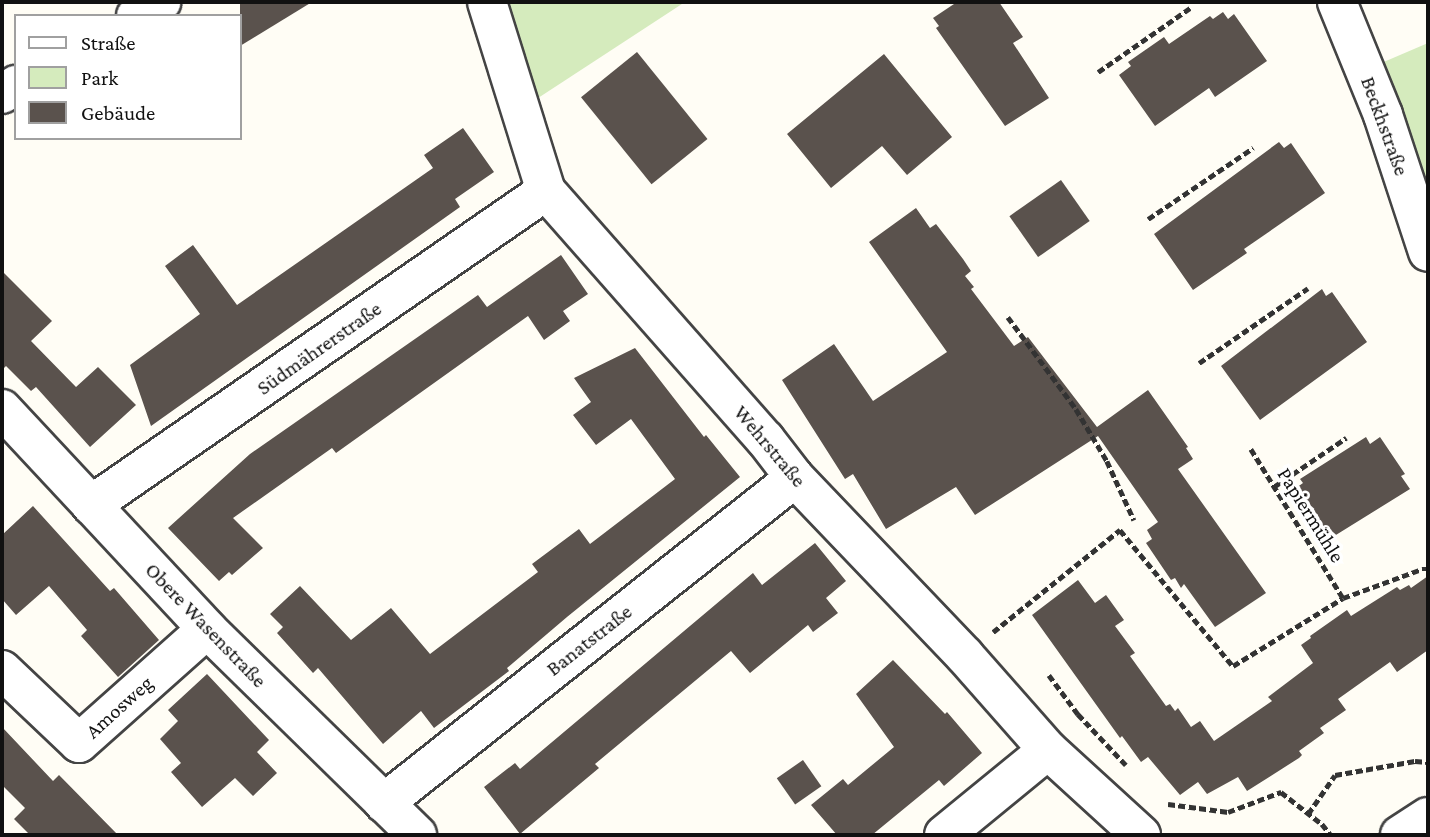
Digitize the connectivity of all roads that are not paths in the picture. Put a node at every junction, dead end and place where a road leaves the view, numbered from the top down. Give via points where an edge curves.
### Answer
1 (160, 2) edge
2 (487, 2) edge
3 (1337, 2) edge
4 (139, 14) edge
5 (546, 191) junction
6 (1428, 253) edge
7 (2, 409) edge
8 (795, 478) junction
9 (91, 505) junction
10 (207, 629) junction
11 (2, 670) edge
12 (1048, 750) junction
13 (384, 803) junction
14 (1428, 817) edge
15 (417, 835) edge
16 (944, 835) edge
17 (1141, 835) edge
18 (1400, 835) edge

1 - 4 street
2 - 5 street, Wehrstraße
3 - 6 street, Beckhstraße via 1384,115
5 - 8 street, Wehrstraße
5 - 9 street, Südmährerstraße
7 - 9 street, Obere Wasenstraße
8 - 12 street, Wehrstraße
8 - 13 street, Banatstraße
9 - 10 street, Obere Wasenstraße
10 - 11 street, Amosweg via 79,743
10 - 13 street, Obere Wasenstraße
12 - 16 street
12 - 17 street, Wehrstraße
13 - 15 street, Obere Wasenstraße
14 - 18 street

